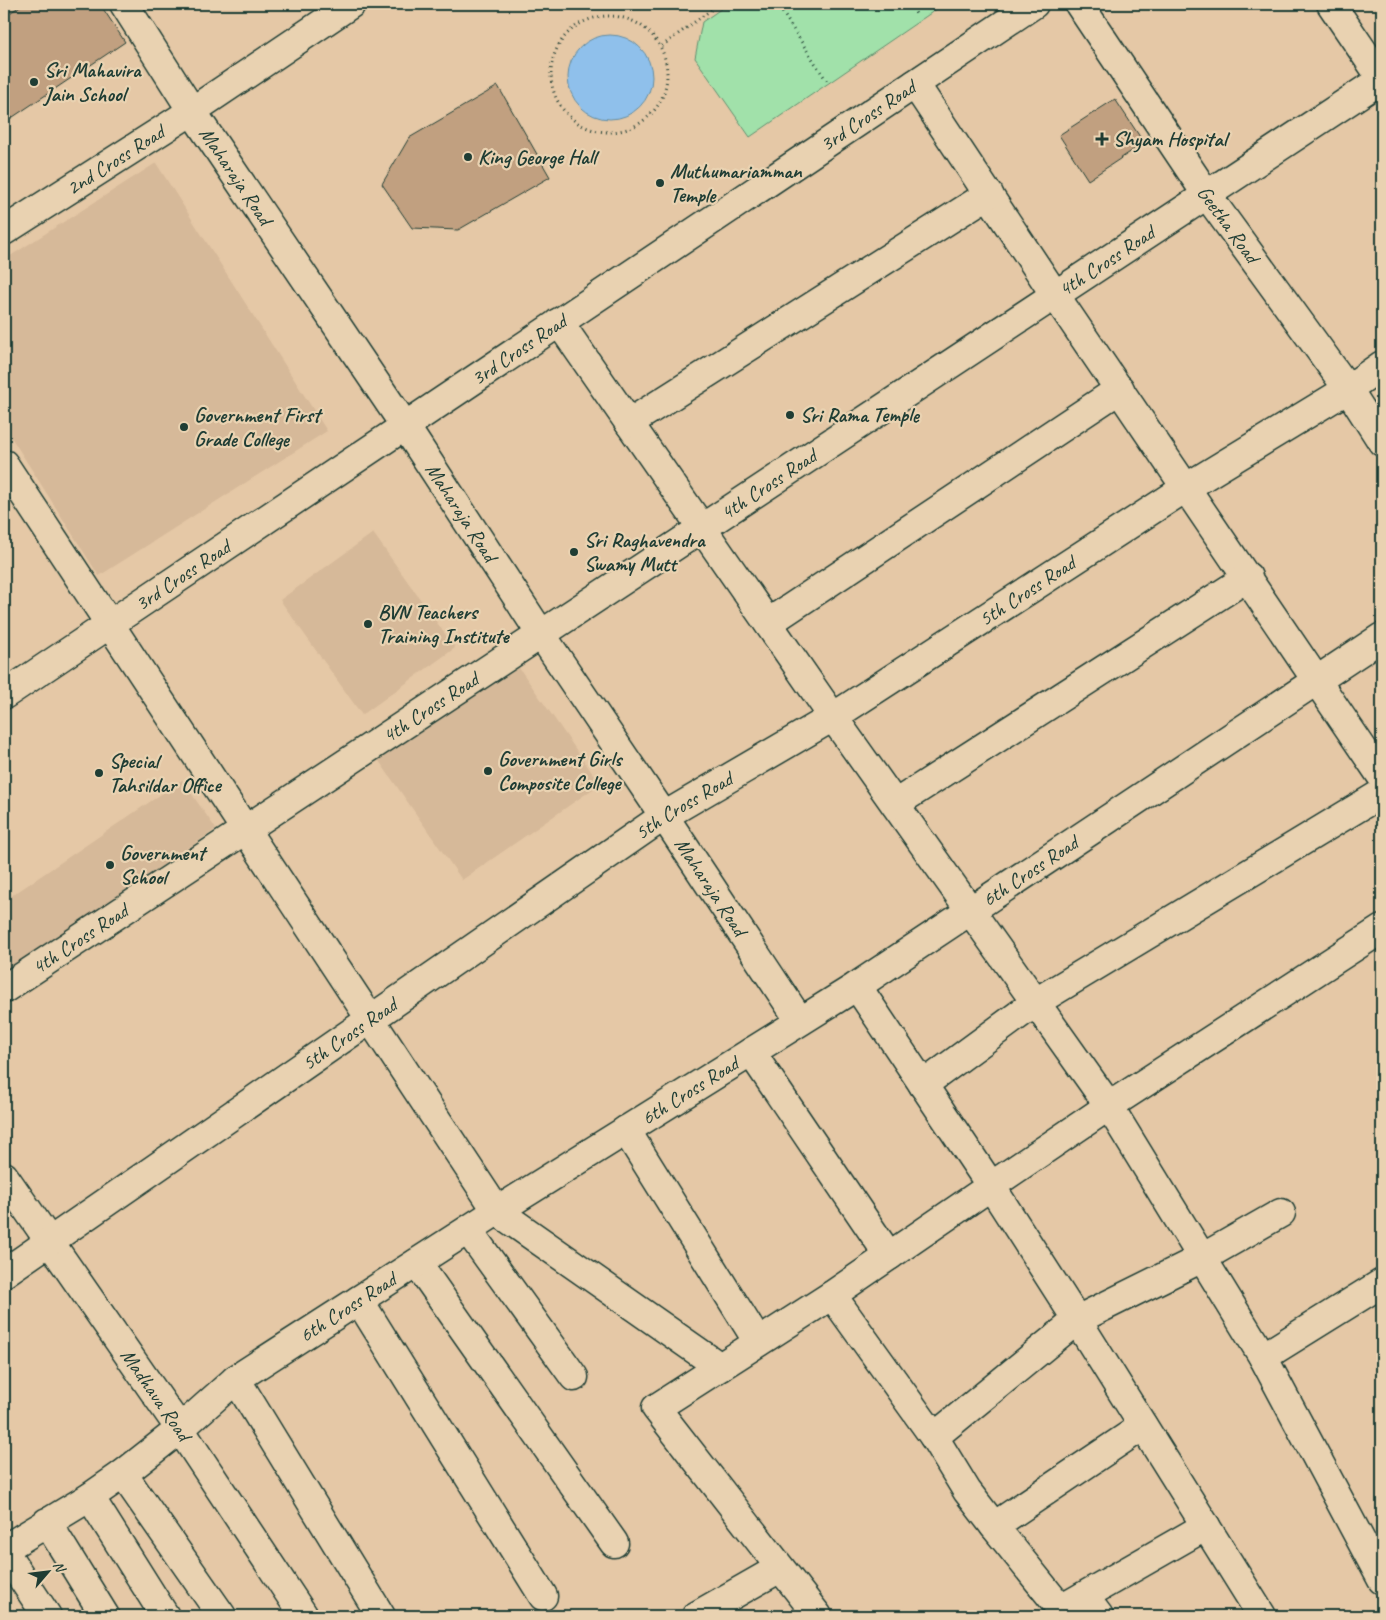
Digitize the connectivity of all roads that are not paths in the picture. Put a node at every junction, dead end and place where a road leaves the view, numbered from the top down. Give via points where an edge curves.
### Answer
1 (124, 4) edge
2 (351, 4) edge
3 (1034, 4) edge
4 (1079, 4) edge
5 (1331, 4) edge
6 (1382, 79) edge
7 (915, 84) junction
8 (192, 111) junction
9 (989, 194) junction
10 (1207, 195) junction
11 (4, 232) edge
12 (1055, 294) junction
13 (559, 322) junction
14 (1382, 365) edge
15 (1348, 388) junction
16 (1120, 389) junction
17 (629, 423) junction
18 (405, 426) junction
19 (1382, 442) edge
20 (4, 464) edge
21 (1187, 487) junction
22 (703, 527) junction
23 (1248, 577) junction
24 (768, 623) junction
25 (110, 624) junction
26 (541, 634) junction
27 (1382, 637) edge
28 (1318, 680) junction
29 (4, 695) edge
30 (833, 717) junction
31 (1382, 776) edge
32 (1382, 793) edge
33 (895, 804) junction
34 (664, 816) junction
35 (245, 830) junction
36 (971, 910) junction
37 (1382, 929) edge
38 (857, 986) junction
39 (4, 989) edge
40 (1036, 1002) junction
41 (370, 1019) junction
42 (800, 1021) junction
43 (752, 1052) junction
44 (923, 1085) junction
45 (1109, 1106) junction
46 (626, 1130) junction
47 (4, 1176) edge
48 (991, 1186) junction
49 (497, 1211) junction
50 (1281, 1213) dead end
51 (468, 1230) junction
52 (48, 1241) junction
53 (889, 1256) junction
54 (1202, 1258) junction
55 (417, 1263) junction
56 (4, 1273) edge
57 (1382, 1283) edge
58 (832, 1295) junction
59 (359, 1300) junction
60 (1077, 1320) junction
61 (758, 1342) junction
62 (1262, 1357) junction
63 (720, 1367) junction
64 (574, 1377) dead end
65 (236, 1379) junction
66 (1143, 1426) junction
67 (180, 1429) junction
68 (934, 1437) junction
69 (123, 1474) junction
70 (90, 1497) junction
71 (47, 1522) junction
72 (994, 1526) junction
73 (1206, 1526) junction
74 (614, 1543) dead end
75 (4, 1550) edge
76 (1379, 1566) edge
77 (780, 1568) junction
78 (543, 1596) dead end
79 (1092, 1606) edge
80 (47, 1616) edge
81 (105, 1616) edge
82 (165, 1616) edge
83 (222, 1616) edge
84 (304, 1616) edge
85 (381, 1616) edge
86 (696, 1616) edge
87 (818, 1616) edge
88 (1262, 1616) edge

1 - 8 street, Maharaja Road
2 - 8 street, 2nd Cross Road
3 - 7 street, 3rd Cross Road
4 - 10 street, Geetha Road
5 - 6 street
6 - 10 street, 4th Cross Road
7 - 9 street
7 - 13 street, 3rd Cross Road
8 - 11 street, 2nd Cross Road
8 - 18 street, Maharaja Road
9 - 12 street
9 - 17 street
10 - 12 street, 4th Cross Road
10 - 15 street, Geetha Road
12 - 16 street
12 - 22 street, 4th Cross Road
13 - 17 street
13 - 18 street, 3rd Cross Road
14 - 15 street, 5th Cross Road
15 - 19 street, Geetha Road
15 - 21 street, 5th Cross Road
16 - 21 street
16 - 24 street
17 - 22 street
18 - 25 street, 3rd Cross Road
18 - 26 street, Maharaja Road
20 - 25 street
21 - 23 street
21 - 30 street, 5th Cross Road
22 - 24 street
22 - 26 street, 4th Cross Road
23 - 28 street
23 - 33 street
24 - 30 street
25 - 29 street, 3rd Cross Road
25 - 35 street
26 - 34 street, Maharaja Road
26 - 35 street, 4th Cross Road
27 - 28 street, 6th Cross Road
28 - 31 street
28 - 36 street, 6th Cross Road
30 - 33 street
30 - 34 street, 5th Cross Road
32 - 40 street
33 - 36 street
34 - 41 street, 5th Cross Road
34 - 42 street, Maharaja Road
35 - 39 street, 4th Cross Road
35 - 41 street
36 - 38 street, 6th Cross Road
36 - 40 street
37 - 45 street
38 - 42 street, 6th Cross Road
38 - 44 street
40 - 44 street
40 - 45 street
41 - 49 street
41 - 52 street, 5th Cross Road
42 - 43 street, 6th Cross Road
43 - 46 street, 6th Cross Road
43 - 53 street
44 - 48 street
45 - 48 street
45 - 54 street
46 - 49 street, 6th Cross Road
46 - 61 street
47 - 52 street, Madhava Road
48 - 53 street
48 - 60 street
49 - 51 street, 6th Cross Road
49 - 63 street
50 - 54 street
51 - 55 street, 6th Cross Road
51 - 64 street
52 - 56 street, 5th Cross Road
52 - 67 street, Madhava Road
53 - 58 street
54 - 60 street
54 - 62 street
55 - 59 street, 6th Cross Road
55 - 74 street
57 - 62 street
58 - 61 street
58 - 68 street
59 - 65 street, 6th Cross Road
59 - 78 street
60 - 66 street
60 - 68 street
61 - 63 street
62 - 76 street
63 - 77 street via 656,1408
65 - 67 street, 6th Cross Road
65 - 85 street
66 - 72 street
66 - 73 street
67 - 69 street, 6th Cross Road
67 - 84 street, Madhava Road
68 - 72 street via 967,1492
69 - 70 street, 6th Cross Road
69 - 83 street
70 - 71 street, 6th Cross Road
70 - 82 street
71 - 75 street, 6th Cross Road
71 - 81 street
72 - 79 street via 1061,1609
73 - 79 street
73 - 88 street
75 - 80 street
77 - 86 street
77 - 87 street

